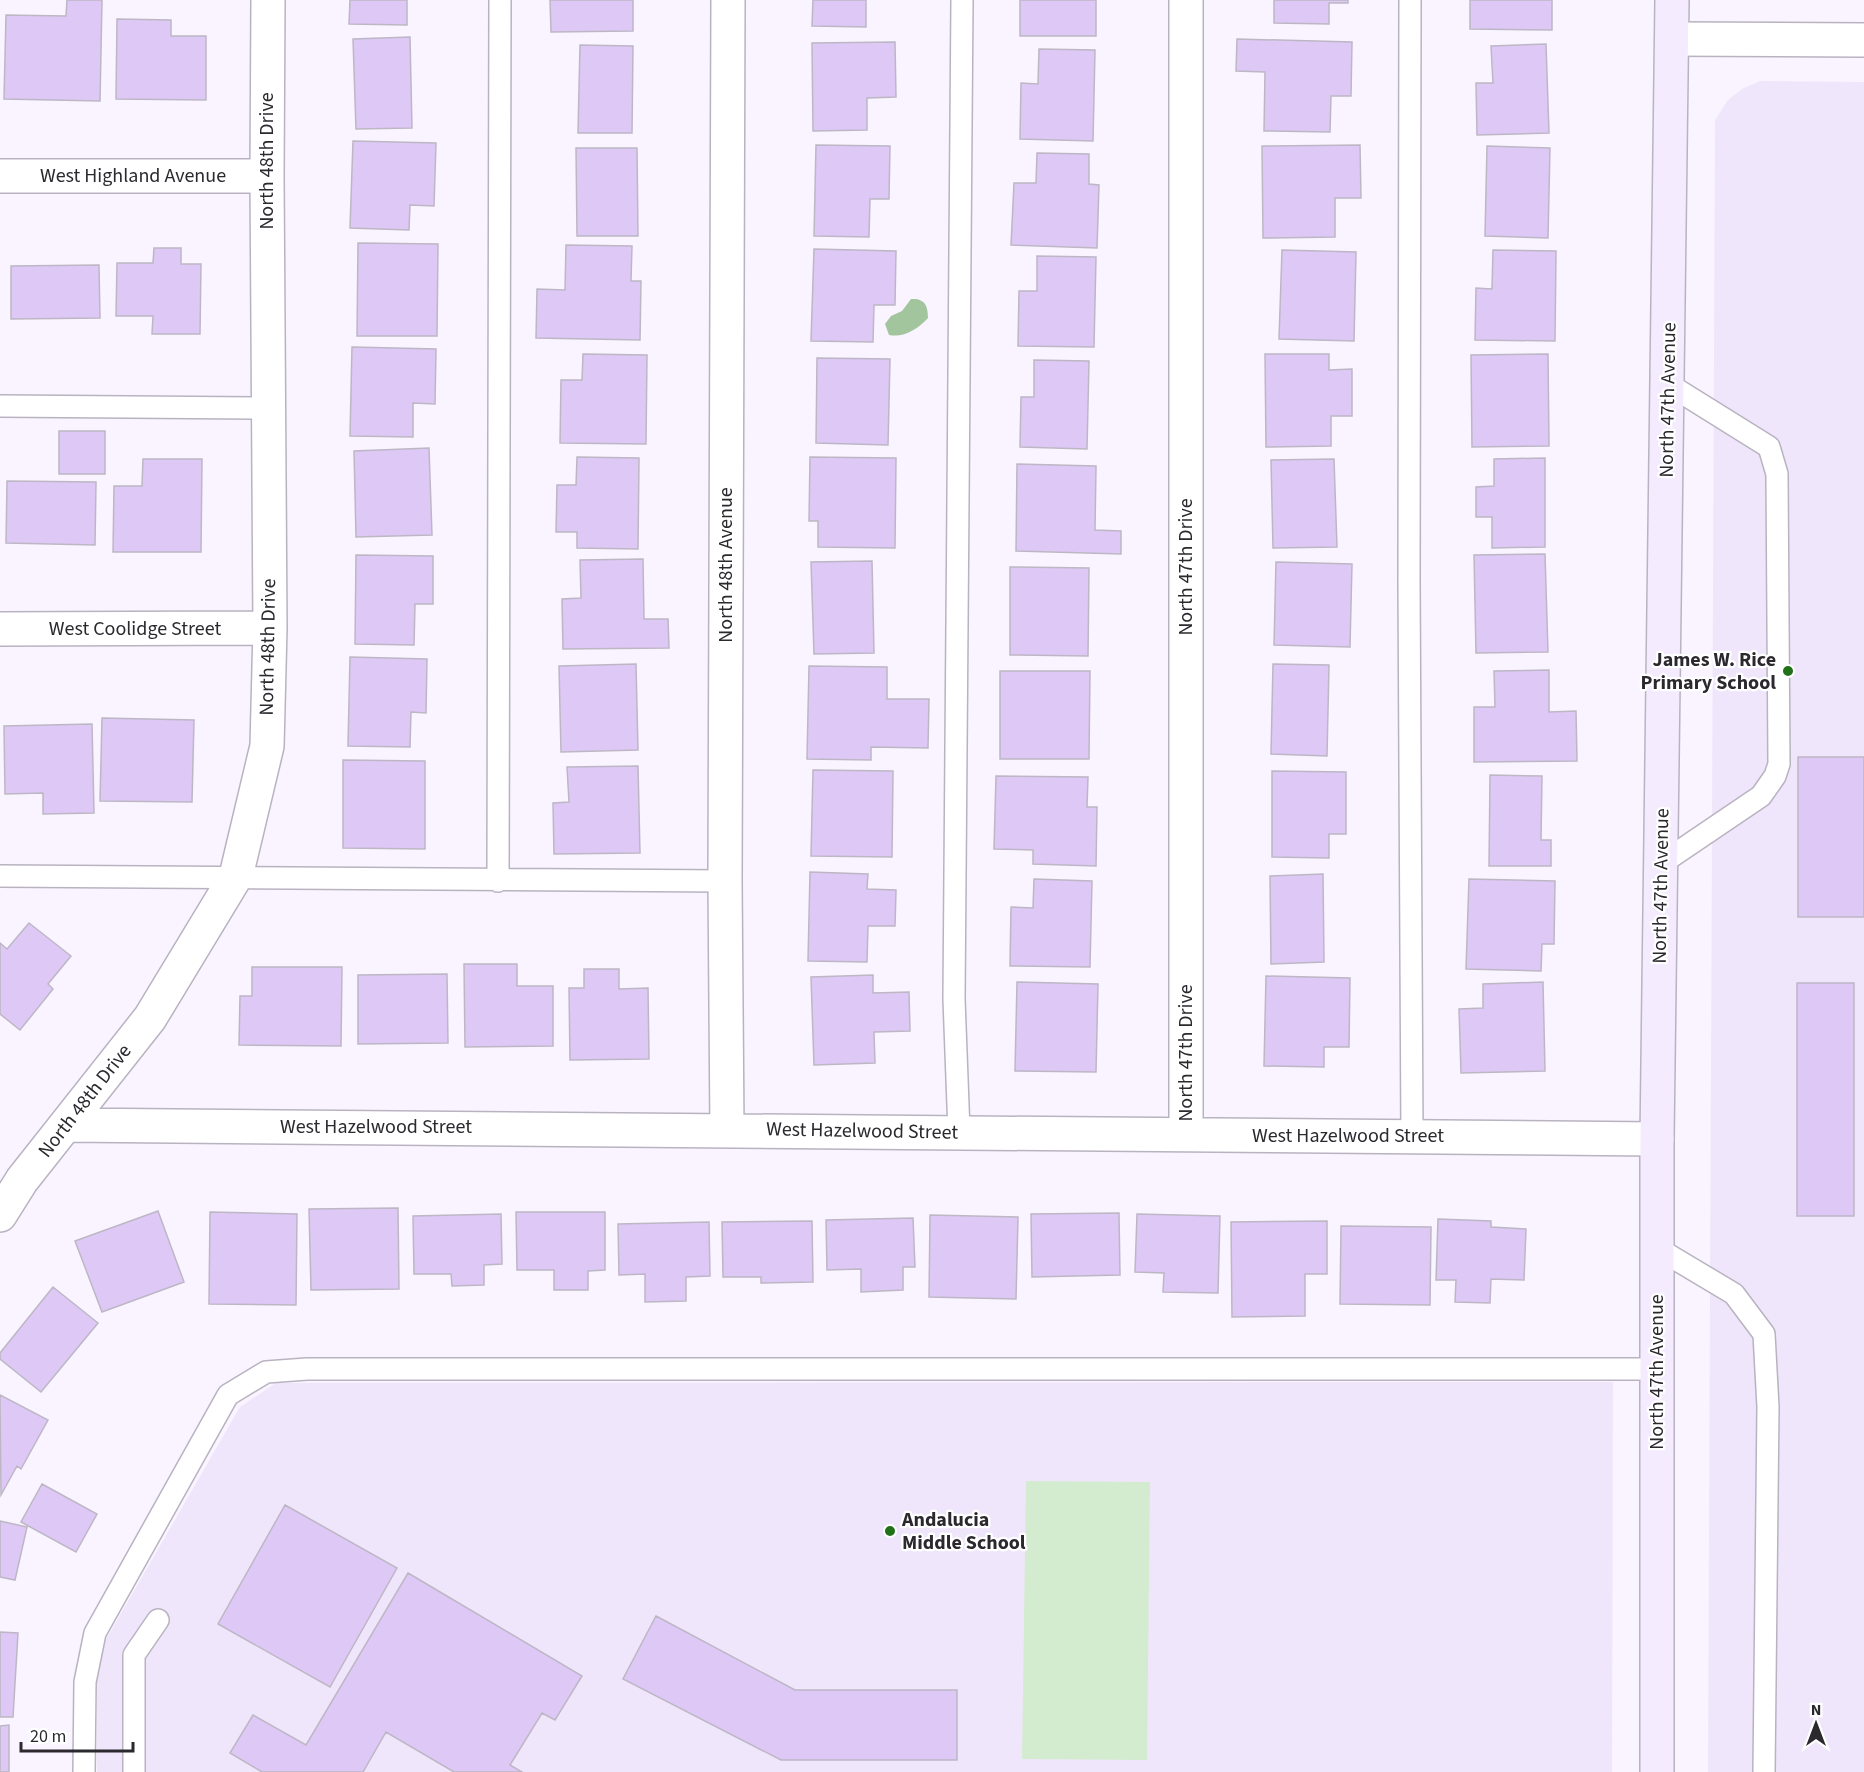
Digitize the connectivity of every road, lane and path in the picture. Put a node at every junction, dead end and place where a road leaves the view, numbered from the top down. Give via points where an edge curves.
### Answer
1 (268, 0) edge
2 (500, 0) edge
3 (728, 0) edge
4 (962, 0) edge
5 (1185, 0) edge
6 (1410, 0) edge
7 (1672, 0) edge
8 (1672, 39) junction
9 (1864, 40) edge
10 (0, 176) edge
11 (267, 176) junction
12 (1668, 384) junction
13 (0, 406) edge
14 (267, 408) junction
15 (270, 628) junction
16 (0, 629) edge
17 (1662, 863) junction
18 (0, 876) edge
19 (236, 876) junction
20 (498, 880) junction
21 (725, 880) junction
22 (66, 1125) junction
23 (727, 1130) junction
24 (958, 1132) junction
25 (1186, 1134) junction
26 (1412, 1136) junction
27 (1658, 1139) junction
28 (0, 1215) edge
29 (1658, 1248) junction
30 (1658, 1369) junction
31 (158, 1620) dead end
32 (84, 1772) edge
33 (134, 1772) edge
34 (1657, 1772) edge
35 (1764, 1772) edge

1 - 11 street, North 48th Drive
2 - 20 lane
3 - 21 street, North 48th Avenue
4 - 24 lane via 954,999
5 - 25 street, North 47th Drive
6 - 26 lane
7 - 8 street, North 47th Avenue
8 - 9 street
8 - 12 street, North 47th Avenue
10 - 11 street, West Highland Avenue
11 - 14 street, North 48th Drive
12 - 17 street, North 47th Avenue
12 - 17 lane via 1769,447 1774,460 1779,764 1761,796
13 - 14 lane
14 - 15 street, North 48th Drive
15 - 16 street, West Coolidge Street
15 - 19 street, North 48th Drive via 267,746
17 - 27 street, North 47th Avenue
18 - 19 lane
19 - 20 lane
19 - 22 street, North 48th Drive via 150,1018
20 - 21 lane
21 - 23 street, North 48th Avenue
22 - 23 street, West Hazelwood Street
22 - 28 street, North 48th Drive
23 - 24 street, West Hazelwood Street
24 - 25 street, West Hazelwood Street
25 - 26 street, West Hazelwood Street
26 - 27 street, West Hazelwood Street
27 - 29 street, North 47th Avenue
29 - 30 street, North 47th Avenue
29 - 35 lane via 1734,1294 1764,1334 1768,1407
30 - 32 lane via 266,1372 228,1395 95,1633 85,1682
30 - 34 street, North 47th Avenue
31 - 33 lane via 134,1655

